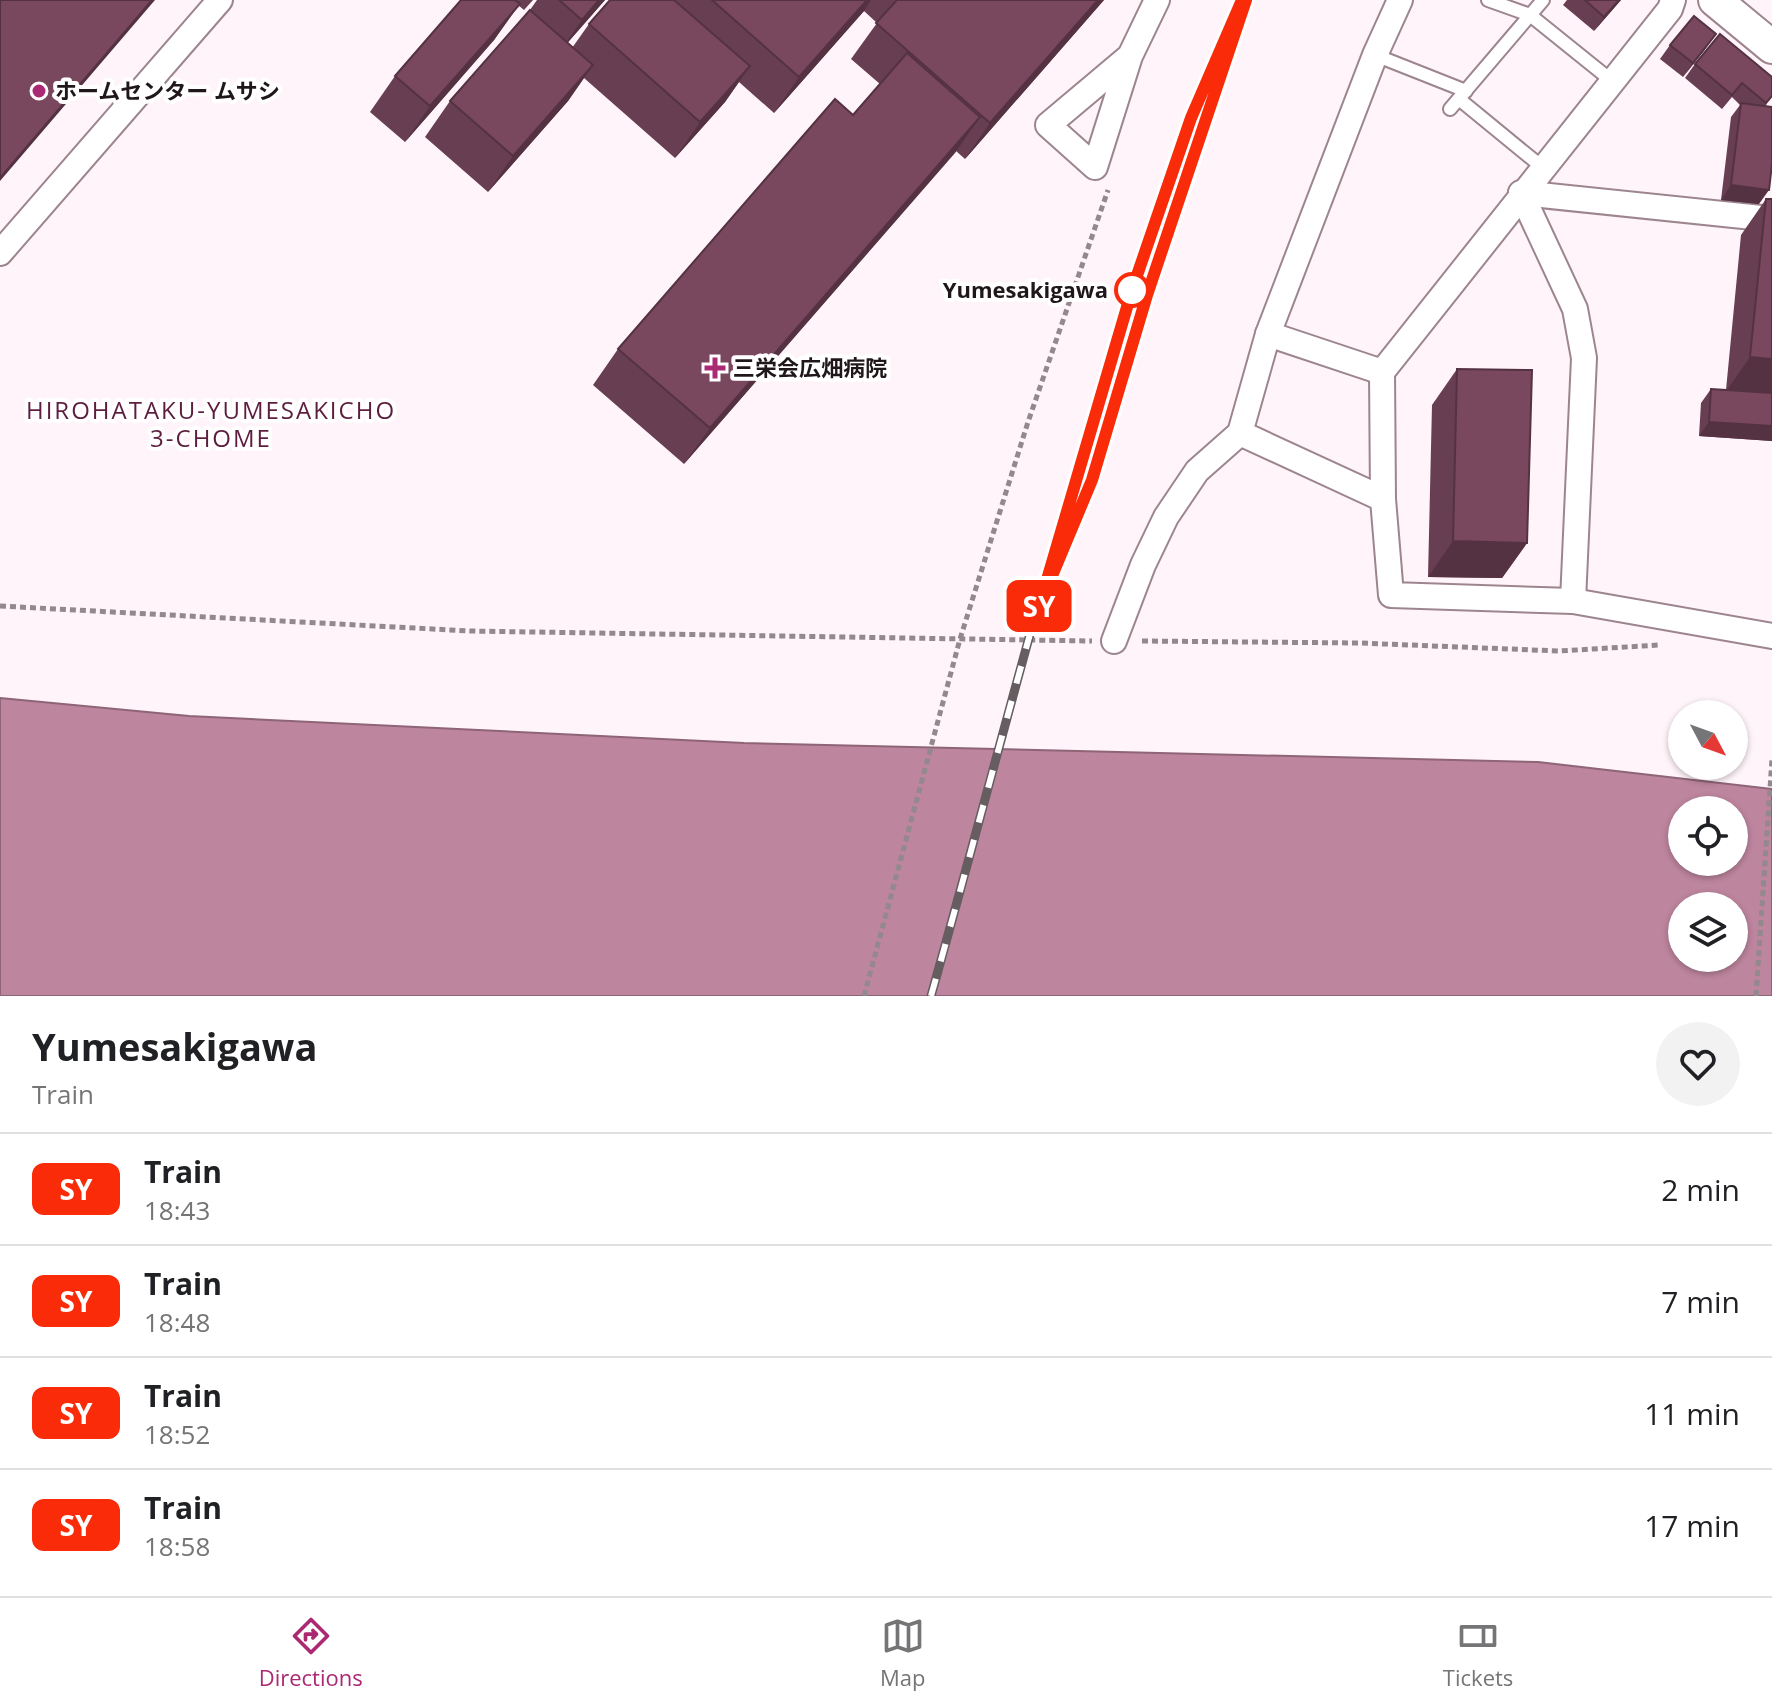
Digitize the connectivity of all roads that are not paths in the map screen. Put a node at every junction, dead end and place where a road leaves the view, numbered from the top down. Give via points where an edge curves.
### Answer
1 (220, 0) edge
2 (1157, 0) edge
3 (1400, 0) edge
4 (1488, 0) edge
5 (1543, 0) edge
6 (1673, 0) edge
7 (1715, 0) edge
8 (1530, 15) junction
9 (1772, 47) edge
10 (1375, 55) junction
11 (1130, 56) junction
12 (1612, 81) junction
13 (1458, 100) junction
14 (1542, 167) junction
15 (1521, 193) junction
16 (1772, 219) edge
17 (0, 253) edge
18 (1268, 334) junction
19 (1382, 372) junction
20 (1240, 433) junction
21 (1383, 499) junction
22 (1573, 601) junction
23 (1772, 636) edge
24 (1114, 641) road end

1 - 17 street
2 - 11 street
3 - 10 street
4 - 8 lane
5 - 8 lane
6 - 12 street
7 - 9 main road
8 - 12 lane
8 - 13 lane
10 - 13 lane
10 - 18 street
11 - 11 street via 1048,125 1095,167
12 - 14 street
13 - 14 lane
14 - 15 street
15 - 16 street
15 - 19 street
15 - 22 street via 1575,309 1584,358
18 - 19 street
18 - 20 street
19 - 21 street
20 - 21 street
20 - 24 street via 1197,471 1166,517
21 - 22 street via 1391,595
22 - 23 street

